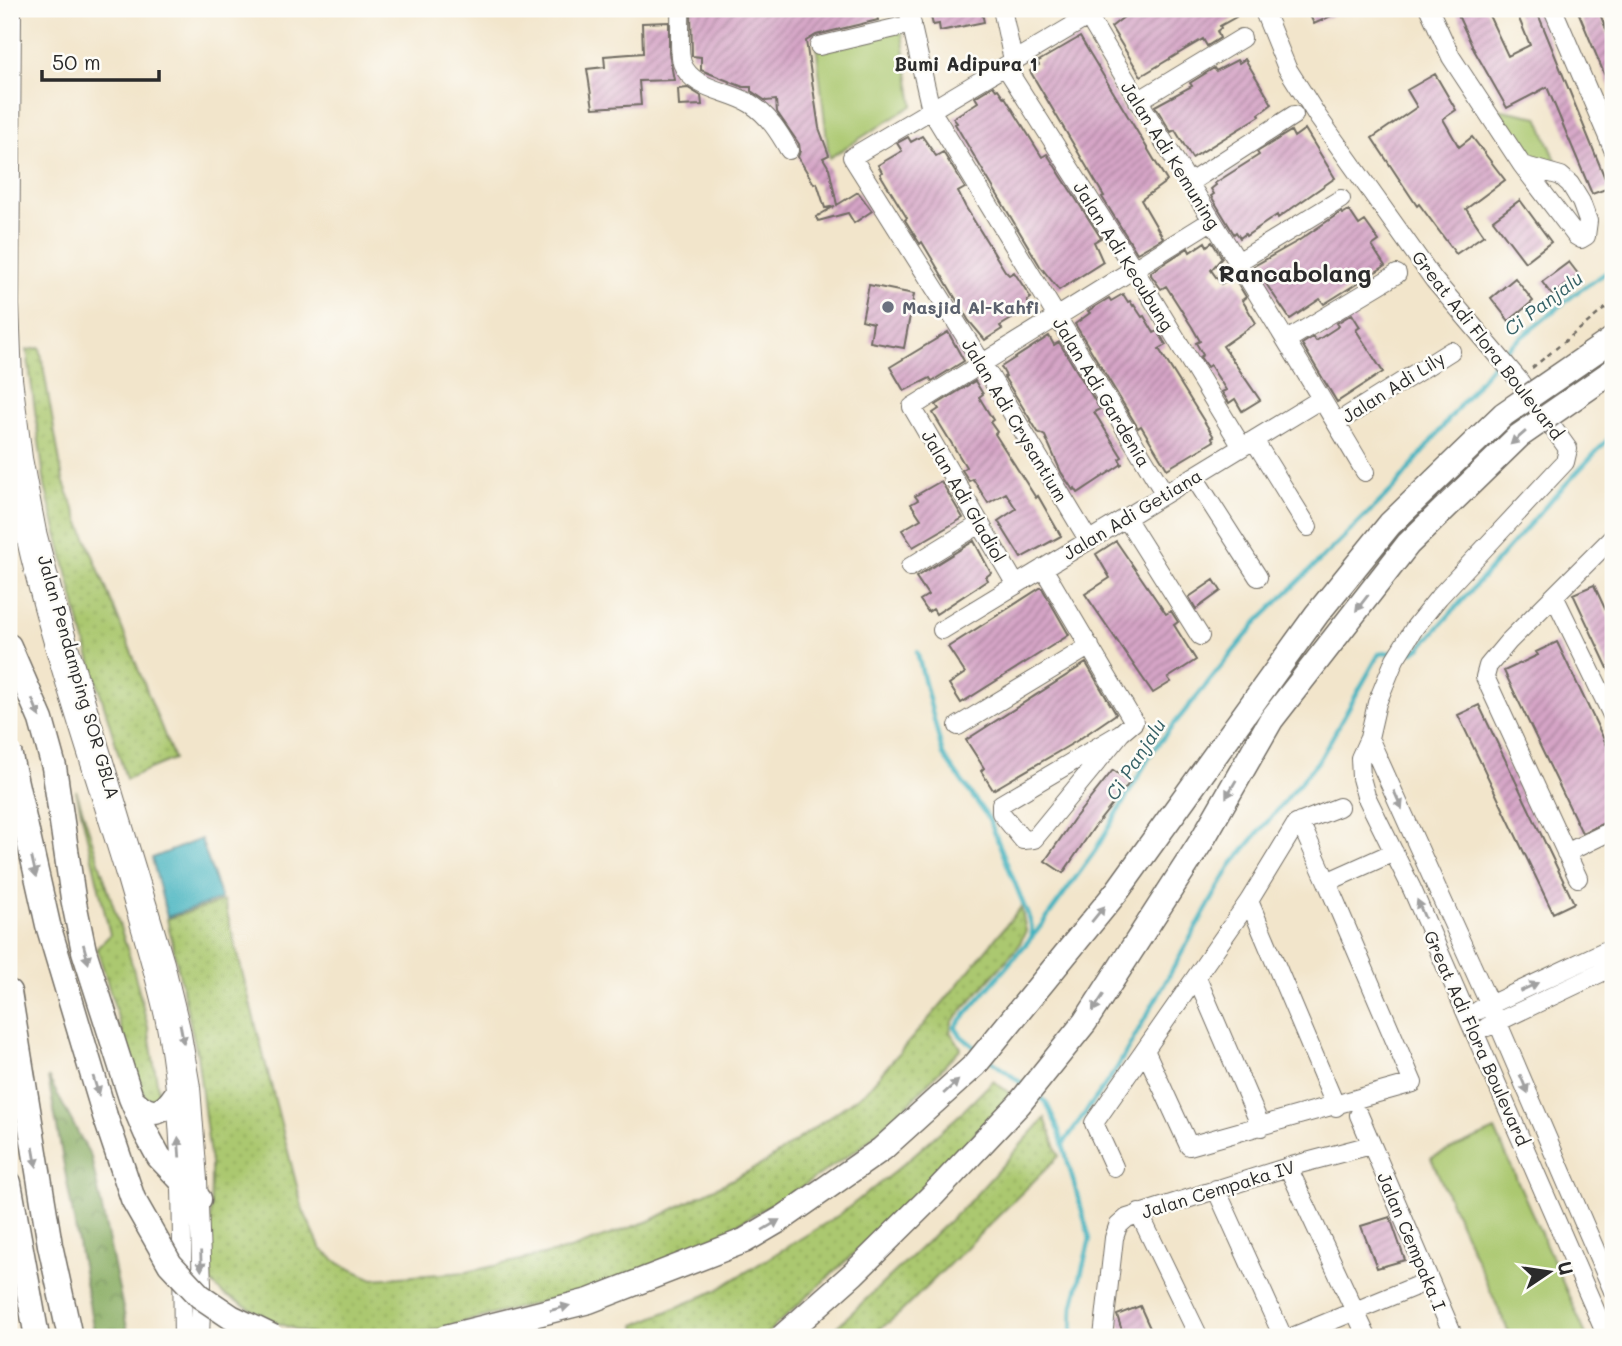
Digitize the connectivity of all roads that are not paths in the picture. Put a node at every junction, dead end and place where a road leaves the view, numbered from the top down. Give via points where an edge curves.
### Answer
1 (12, 9) edge
2 (680, 9) edge
3 (1002, 9) edge
4 (1263, 9) edge
5 (1429, 9) edge
6 (1553, 9) edge
7 (1094, 13) edge
8 (910, 16) edge
9 (1242, 38) dead end
10 (819, 46) dead end
11 (1009, 63) junction
12 (1138, 101) junction
13 (931, 110) junction
14 (1294, 115) dead end
15 (1613, 149) edge
16 (789, 150) dead end
17 (1522, 165) dead end
18 (1189, 183) junction
19 (1341, 200) dead end
20 (1211, 220) junction
21 (1238, 262) junction
22 (1134, 269) junction
23 (1397, 274) dead end
24 (1057, 317) junction
25 (1613, 339) edge
26 (1287, 340) junction
27 (1451, 351) dead end
28 (982, 363) junction
29 (1613, 371) edge
30 (1321, 399) junction
31 (1336, 423) junction
32 (1248, 443) junction
33 (9, 456) edge
34 (1365, 472) dead end
35 (1194, 477) junction
36 (1164, 494) junction
37 (1126, 518) junction
38 (981, 524) junction
39 (1308, 527) dead end
40 (1613, 537) edge
41 (1088, 541) junction
42 (910, 567) dead end
43 (1043, 568) junction
44 (1258, 577) dead end
45 (1016, 585) junction
46 (46, 595) junction
47 (1554, 596) junction
48 (942, 629) dead end
49 (1200, 636) dead end
50 (9, 646) edge
51 (1090, 646) junction
52 (1613, 717) edge
53 (958, 726) dead end
54 (1121, 733) junction
55 (1368, 738) junction
56 (9, 752) edge
57 (1339, 807) dead end
58 (1300, 822) junction
59 (1613, 830) edge
60 (1394, 852) junction
61 (1566, 853) junction
62 (1578, 878) dead end
63 (1327, 882) junction
64 (1249, 901) junction
65 (1613, 947) edge
66 (1613, 967) edge
67 (1197, 978) junction
68 (9, 992) edge
69 (1493, 1014) junction
70 (1471, 1024) junction
71 (1145, 1050) junction
72 (175, 1096) junction
73 (131, 1098) junction
74 (1336, 1107) junction
75 (1359, 1115) dead end
76 (1261, 1128) junction
77 (1371, 1145) junction
78 (1114, 1167) dead end
79 (1289, 1167) junction
80 (181, 1182) junction
81 (9, 1183) edge
82 (1216, 1189) junction
83 (199, 1199) junction
84 (1139, 1213) junction
85 (1429, 1280) junction
86 (1613, 1291) edge
87 (1355, 1311) junction
88 (1105, 1318) junction
89 (37, 1337) edge
90 (69, 1337) edge
91 (183, 1337) edge
92 (200, 1337) edge
93 (272, 1337) edge
94 (446, 1337) edge
95 (782, 1337) edge
96 (1103, 1337) edge
97 (1114, 1337) edge
98 (1199, 1337) edge
99 (1283, 1337) edge
100 (1292, 1337) edge
101 (1367, 1337) edge
102 (1454, 1337) edge
103 (1607, 1337) edge

1 - 46 street, Jalan Pendamping SOR GBLA via 13,379
2 - 16 street via 681,60 693,79 754,106 780,132
3 - 11 street
4 - 55 street, Great Adi Flora Boulevard via 1287,68 1318,117 1434,280 1567,445 1567,459 1439,597 1399,652
5 - 17 street via 1451,57
6 - 15 street
7 - 11 street
7 - 12 street, Jalan Adi Kemuning
8 - 10 street
8 - 13 street, Jalan Adi Gardenia
9 - 12 street
11 - 13 street
11 - 22 street, Jalan Adi Kecubung
12 - 18 street, Jalan Adi Kemuning
13 - 24 street, Jalan Adi Gardenia
13 - 28 street, Jalan Adi Crysantium via 852,157
14 - 18 street
18 - 20 street, Jalan Adi Kemuning
19 - 21 street
20 - 21 street, Jalan Adi Kemuning
20 - 22 street
21 - 26 street, Jalan Adi Kemuning
22 - 24 street
22 - 32 street, Jalan Adi Kecubung
23 - 26 street
24 - 28 street
24 - 36 street, Jalan Adi Gardenia
94 -> 25 highway, bridge via 589,1301 704,1259 783,1218 882,1149 975,1065 1068,952 1317,614 1390,524 1504,414
26 - 30 street, Jalan Adi Kemuning
27 - 31 street, Jalan Adi Lily
28 - 38 street, Jalan Adi Gladiol via 912,407
28 - 41 street, Jalan Adi Crysantium
29 -> 95 highway, bridge via 1519,436 1408,544 1271,720 1201,842 1085,1022 1018,1104 933,1195
30 - 31 street, Jalan Adi Kemuning
30 - 32 street, Jalan Adi Getiana
31 - 34 street, Jalan Adi Kemuning
32 - 35 street, Jalan Adi Getiana
32 - 39 street, Jalan Adi Kecubung
33 - 46 street, Jalan Pendamping SOR GBLA via 23,531
35 - 36 street, Jalan Adi Getiana
35 - 44 street
36 - 37 street, Jalan Adi Getiana
37 - 41 street, Jalan Adi Getiana
37 - 49 street
38 - 42 street
38 - 45 street, Jalan Adi Gladiol
40 - 47 street
41 - 43 street, Jalan Adi Getiana
43 - 45 street, Jalan Adi Getiana
43 - 51 street
45 - 48 street, Jalan Adi Getiana
46 - 72 street, Jalan Pendamping SOR GBLA via 151,965
46 -> 83 street, Jalan Pendamping SOR GBLA via 165,963 191,1087
47 - 52 street
47 - 61 street via 1508,642 1488,666 1485,677
50 -> 73 highway via 41,720 54,767 85,951
51 - 53 street
51 - 54 street via 1134,722
54 - 54 street via 1001,804 1001,813 1023,840 1034,839
55 - 60 street, Great Adi Flora Boulevard via 1360,758 1361,778
55 -> 69 street, Great Adi Flora Boulevard
56 -> 93 highway, bridge via 48,925 133,1199 170,1264 200,1296
57 - 58 street
58 - 63 street
58 - 64 street
59 - 61 street
60 - 63 street
70 -> 60 street, Great Adi Flora Boulevard
61 - 62 street
63 - 74 street via 1413,1083
64 - 67 street
64 - 74 street
69 -> 65 street
66 - 69 street
67 - 71 street
67 - 76 street
68 -> 90 highway
69 - 70 street
69 -> 86 street, Great Adi Flora Boulevard
70 - 103 street, Great Adi Flora Boulevard
71 - 76 street via 1189,1146
71 - 78 street via 1094,1123
72 - 73 highway via 157,1112 149,1112
80 -> 72 street, Jalan Pendamping SOR GBLA
73 - 80 highway via 159,1157
74 - 76 street
75 - 77 street, Jalan Cempaka I
77 - 79 street, Jalan Cempaka IV
77 - 85 street, Jalan Cempaka I
79 - 82 street, Jalan Cempaka IV
79 - 87 street
80 - 83 highway
80 - 91 street, Jalan Pendamping SOR GBLA
81 - 89 highway
82 - 84 street, Jalan Cempaka IV
82 - 99 street
83 -> 92 street, Jalan Pendamping SOR GBLA
84 - 88 street, Jalan Cempaka IV via 1118,1226 1114,1238
84 - 98 street
85 - 87 street
85 - 102 street, Jalan Cempaka I
87 - 100 street
87 - 101 street
88 - 96 street, Jalan Cempaka IV
88 - 97 street

